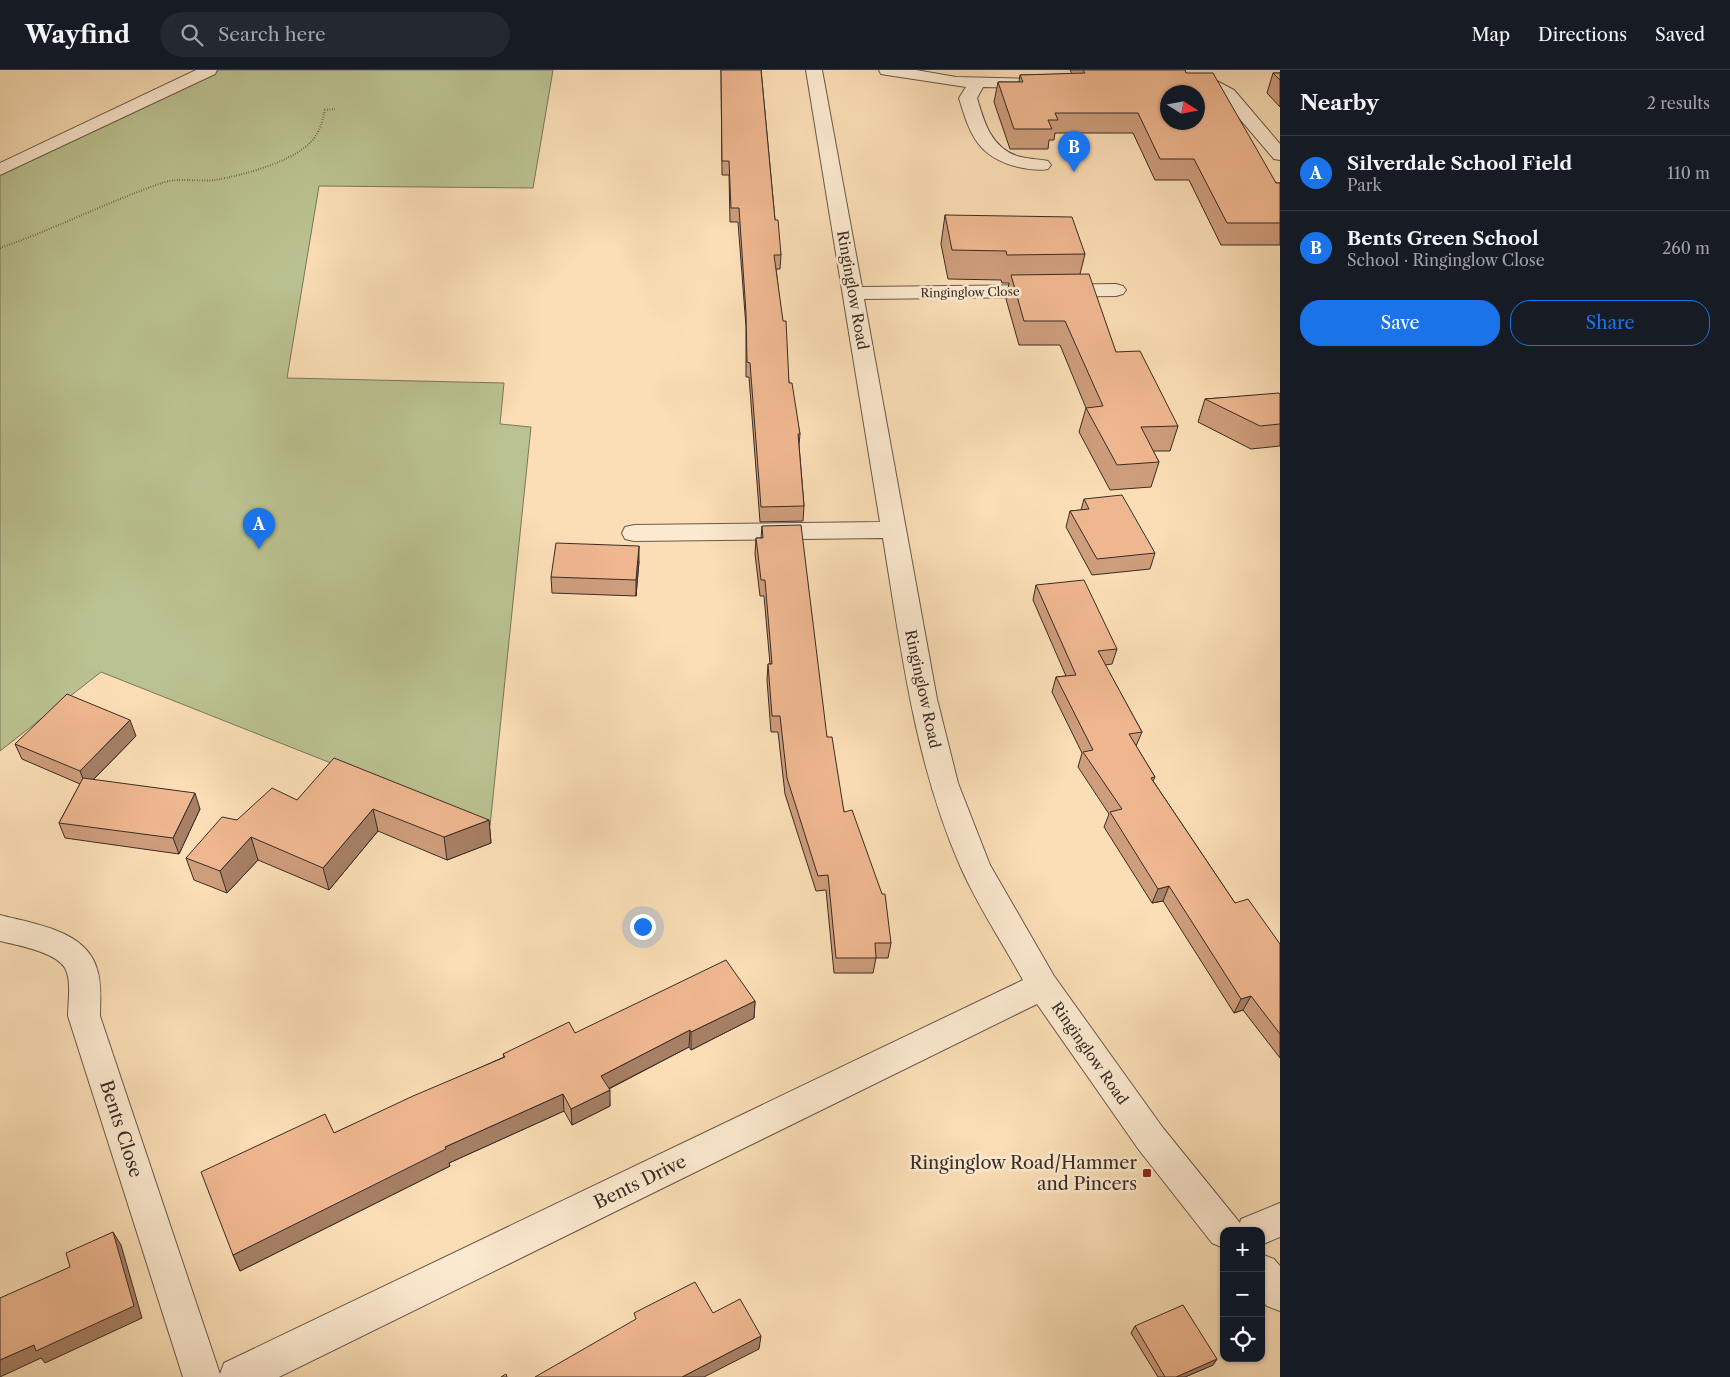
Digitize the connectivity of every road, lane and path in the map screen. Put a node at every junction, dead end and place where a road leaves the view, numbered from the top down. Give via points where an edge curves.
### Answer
1 (209, 70) edge
2 (814, 70) edge
3 (887, 70) edge
4 (1176, 79) edge
5 (1049, 82) edge
6 (976, 83) junction
7 (335, 110) dead end
8 (1280, 155) edge
9 (1042, 165) dead end
10 (0, 170) edge
11 (0, 248) edge
12 (1116, 290) dead end
13 (853, 293) junction
14 (894, 530) junction
15 (634, 533) dead end
16 (0, 928) edge
17 (1042, 986) junction
18 (1280, 1220) edge
19 (1222, 1227) edge
20 (1263, 1227) edge
21 (1265, 1276) edge
22 (1280, 1293) edge
23 (202, 1377) edge
24 (238, 1377) edge

1 - 10 street
2 - 13 street, Ringinglow Road
3 - 6 street
4 - 8 street via 1205,82 1228,94
5 - 6 street
6 - 9 street via 968,98 975,123 988,148 1023,164
7 - 11 path via 325,110 318,133 304,148 284,160 214,180 164,182 38,236
12 - 13 street, Ringinglow Close
13 - 14 street, Ringinglow Road
14 - 15 street
14 - 17 street, Ringinglow Road via 923,699 944,783 976,868
16 - 23 street, Bents Close via 67,951 80,963 84,1016
17 - 19 street, Ringinglow Road via 1151,1139
17 - 24 street, Bents Drive
18 - 20 street
21 - 22 street

